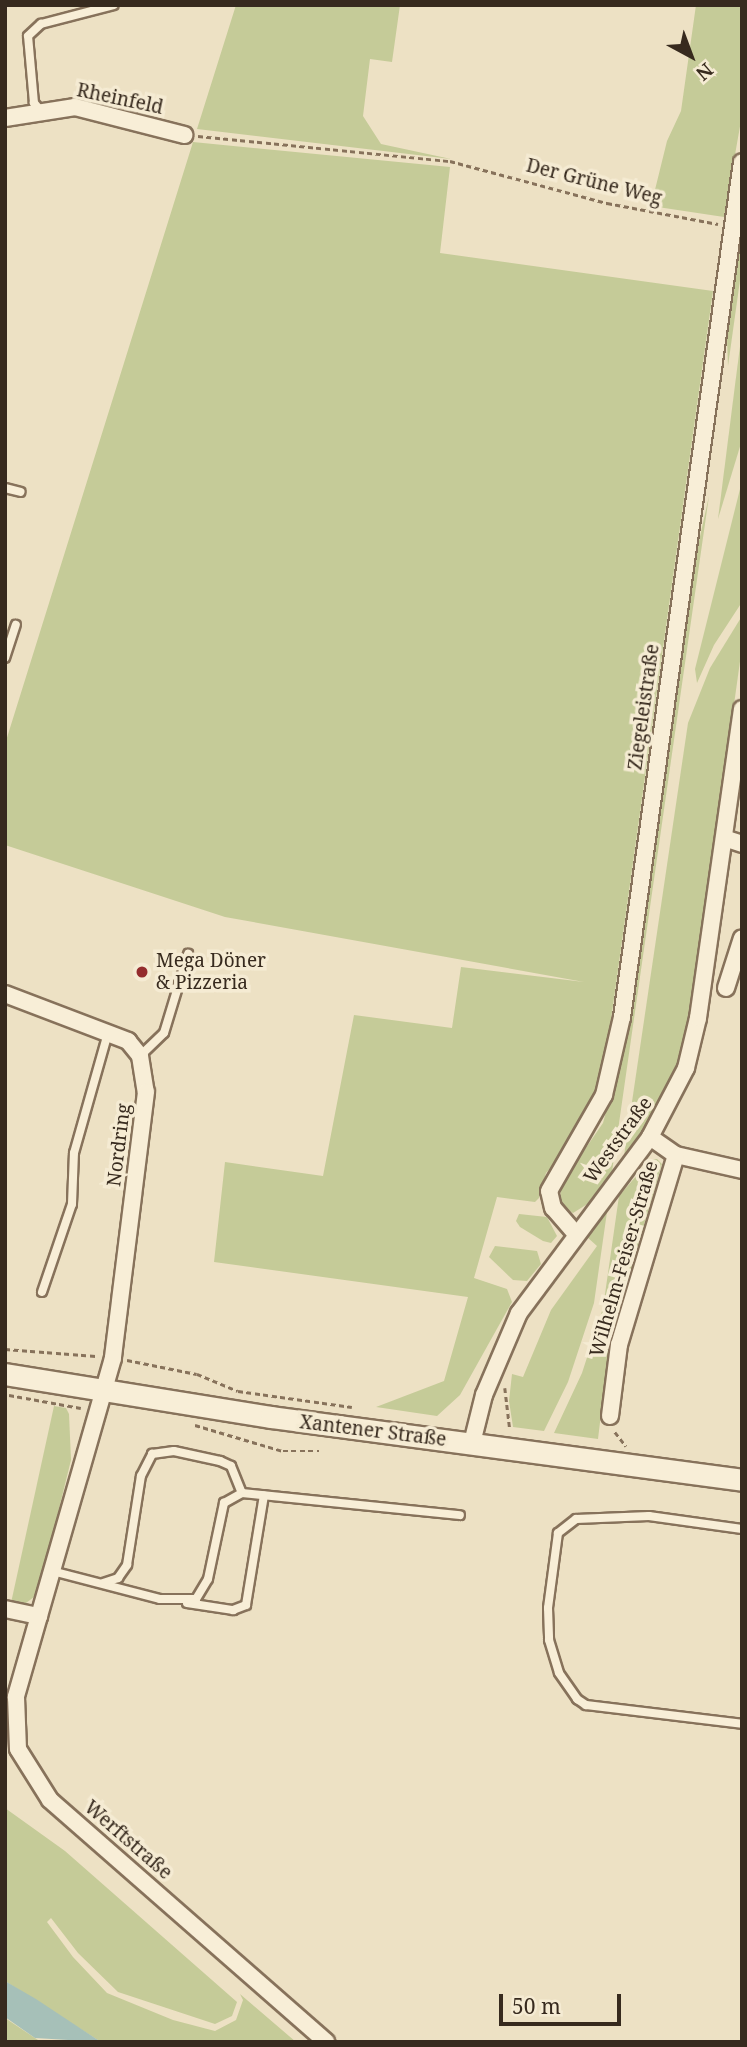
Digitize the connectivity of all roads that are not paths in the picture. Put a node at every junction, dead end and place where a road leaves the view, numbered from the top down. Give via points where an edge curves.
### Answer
1 (114, 5) edge
2 (41, 111) junction
3 (5, 118) edge
4 (184, 135) road end
5 (742, 162) edge
6 (5, 488) edge
7 (21, 492) dead end
8 (16, 625) dead end
9 (5, 658) edge
10 (742, 709) edge
11 (724, 838) junction
12 (742, 844) edge
13 (742, 938) edge
14 (188, 954) dead end
15 (726, 988) dead end
16 (5, 994) edge
17 (108, 1030) junction
18 (140, 1056) junction
19 (650, 1137) junction
20 (677, 1155) junction
21 (742, 1170) edge
22 (575, 1233) junction
23 (42, 1292) dead end
24 (5, 1374) edge
25 (104, 1387) junction
26 (610, 1416) road end
27 (474, 1434) junction
28 (742, 1480) edge
29 (242, 1493) junction
30 (264, 1494) junction
31 (460, 1515) dead end
32 (742, 1529) edge
33 (52, 1570) junction
34 (100, 1583) junction
35 (181, 1602) junction
36 (5, 1608) edge
37 (39, 1616) junction
38 (742, 1724) edge
39 (326, 2042) edge

1 - 2 lane via 41,24 28,36 34,103
2 - 3 street, Rheinfeld
2 - 4 street, Rheinfeld via 75,107
5 - 22 street, Ziegeleistraße via 622,1017 604,1096 549,1191 553,1208
6 - 7 lane
8 - 9 lane
10 - 11 street, Weststraße
11 - 12 street
11 - 19 street, Weststraße via 694,1043 678,1089
13 - 15 street
14 - 18 lane via 164,1033
16 - 17 street
17 - 18 street via 128,1041
17 - 23 lane via 74,1153 72,1204
18 - 25 street, Nordring via 146,1092 113,1358
19 - 20 street
19 - 22 street, Weststraße
20 - 21 street
20 - 26 street, Wilhelm-Feiser-Straße via 619,1345
22 - 27 street, Weststraße via 519,1313 495,1364
24 - 25 main road, Xantener Straße
25 - 27 main road, Xantener Straße via 271,1418
25 - 33 street, Werftstraße
27 - 28 main road, Xantener Straße
29 - 30 lane
29 - 34 lane via 231,1466 220,1461 174,1451 152,1454 141,1476 127,1565 118,1578
29 - 35 lane via 224,1503 204,1592
30 - 31 lane
30 - 35 lane via 246,1605 233,1611
32 - 38 lane via 649,1516 576,1519 558,1533 548,1608 549,1640 559,1673 586,1705
33 - 34 lane
33 - 37 street, Werftstraße
34 - 35 lane
36 - 37 street
37 - 39 street, Werftstraße via 16,1697 18,1749 33,1777 50,1800

